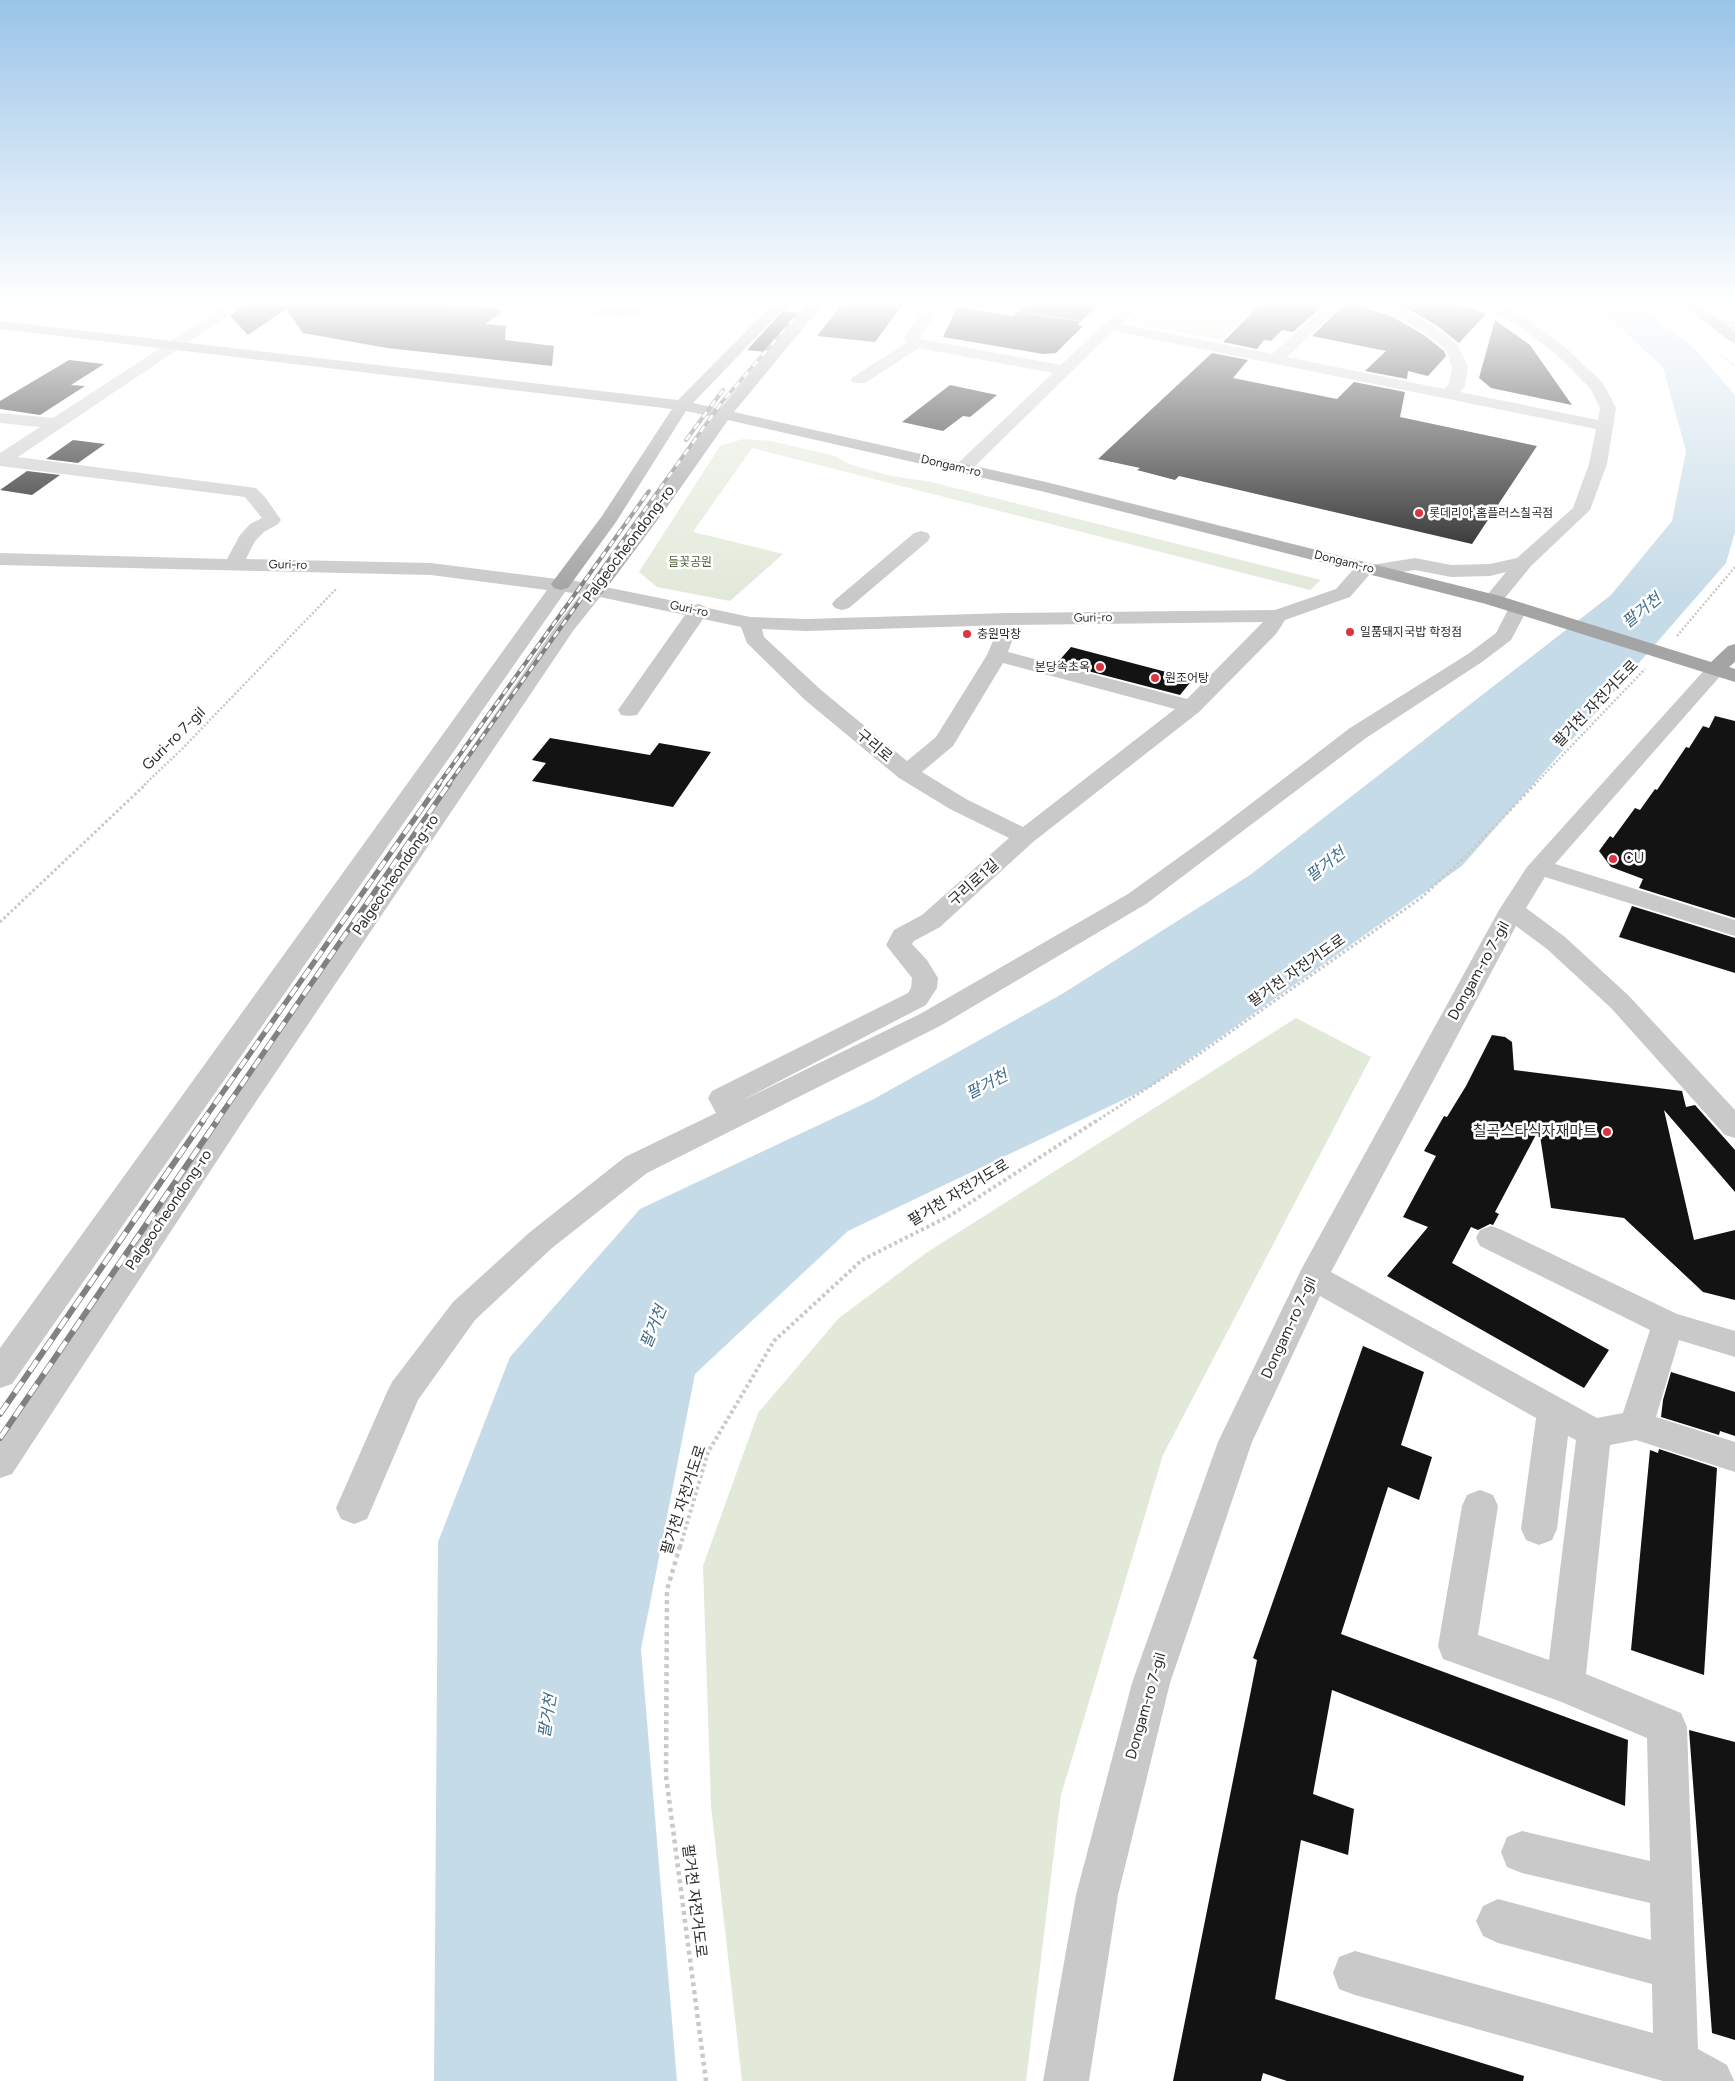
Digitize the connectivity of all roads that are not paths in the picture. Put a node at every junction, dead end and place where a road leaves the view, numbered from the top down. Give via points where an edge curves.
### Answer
1 (90, 401) edge
2 (649, 401) edge
3 (686, 401) edge
4 (735, 401) edge
5 (1032, 401) edge
6 (1482, 401) edge
7 (1605, 401) edge
8 (682, 405) junction
9 (724, 414) junction
10 (0, 418) edge
11 (57, 423) junction
12 (1605, 426) junction
13 (1, 461) edge
14 (963, 468) junction
15 (922, 537) dead end
16 (0, 559) edge
17 (1524, 562) junction
18 (234, 564) junction
19 (1370, 569) junction
20 (561, 584) junction
21 (595, 590) junction
22 (1492, 600) junction
23 (842, 604) junction
24 (1518, 608) junction
25 (699, 610) junction
26 (1277, 616) junction
27 (1009, 619) junction
28 (750, 623) junction
29 (853, 624) junction
30 (806, 625) junction
31 (997, 655) junction
32 (1728, 665) edge
33 (1191, 708) junction
34 (628, 710) dead end
35 (907, 773) junction
36 (1025, 837) junction
37 (1539, 867) junction
38 (1512, 910) junction
39 (1735, 928) edge
40 (733, 1117) junction
41 (1735, 1128) edge
42 (1491, 1238) dead end
43 (1313, 1277) junction
44 (1668, 1324) junction
45 (1735, 1344) edge
46 (0, 1374) edge
47 (1554, 1412) junction
48 (1636, 1425) junction
49 (1594, 1433) junction
50 (1735, 1457) edge
51 (0, 1463) edge
52 (1480, 1506) dead end
53 (354, 1508) dead end
54 (1539, 1529) dead end
55 (1565, 1684) junction
56 (1522, 1852) dead end
57 (1672, 1887) junction
58 (1498, 1921) dead end
59 (1674, 1968) junction
60 (1355, 1973) dead end
61 (1694, 2071) edge
62 (1066, 2081) edge

1 - 11 street
2 - 8 main road, Dongam-ro
3 - 8 main road, Palgeocheondong-ro
4 - 9 main road, Palgeocheondong-ro
5 - 14 street
6 - 12 street
7 - 12 street via 1608,408
8 - 9 main road, Dongam-ro
8 - 20 main road, Palgeocheondong-ro via 610,518
9 - 14 main road, Dongam-ro
9 - 21 main road, Palgeocheondong-ro via 660,506
10 - 11 street
11 - 13 street
12 - 17 street via 1598,464 1581,510
13 - 18 street via 250,492 272,520 257,528 247,539
14 - 19 main road, Dongam-ro
15 - 23 street
16 - 18 street, Guri-ro
17 - 19 street via 1490,570 1451,571 1415,564
17 - 22 street
18 - 20 street, Guri-ro via 431,568
19 - 22 main road, Dongam-ro
19 - 26 street, Guri-ro via 1342,593
20 - 21 street, Guri-ro
20 - 46 street, Palgeocheondong-ro
21 - 25 street, Guri-ro
21 - 51 street, Palgeocheondong-ro via 565,627
22 - 24 main road, Dongam-ro
23 - 29 street
23 - 30 street
24 - 32 main road, Dongam-ro
24 - 40 street via 1504,636 1358,732 1137,899 930,1020
25 - 28 street, Guri-ro
25 - 34 street
26 - 27 street, Guri-ro
26 - 33 street, 구리로1길 via 1269,630
27 - 29 street, Guri-ro
27 - 31 street
28 - 30 street, Guri-ro
28 - 35 street, 구리로 via 754,639 813,695
29 - 30 street, Guri-ro
31 - 33 street
31 - 35 street via 944,741
32 - 37 street, Dongam-ro 7-gil
33 - 36 street, 구리로1길
35 - 36 street, 구리로 via 958,804
36 - 40 street, 구리로1길 via 931,921 903,936 899,945 925,978 917,1000 722,1098
37 - 38 street, Dongam-ro 7-gil
37 - 39 street
38 - 41 street via 1556,943 1620,1002
38 - 43 street, Dongam-ro 7-gil
40 - 53 street via 636,1165 542,1240 464,1311 404,1392
42 - 44 street
43 - 47 street
43 - 62 street, Dongam-ro 7-gil via 1235,1442 1151,1683 1097,1895
44 - 45 street
44 - 48 street
47 - 49 street
47 - 54 street
48 - 49 street
48 - 50 street
49 - 55 street
52 - 55 street via 1457,1646
55 - 57 street via 1667,1726
56 - 57 street
57 - 59 street
58 - 59 street
59 - 61 street
60 - 61 street

